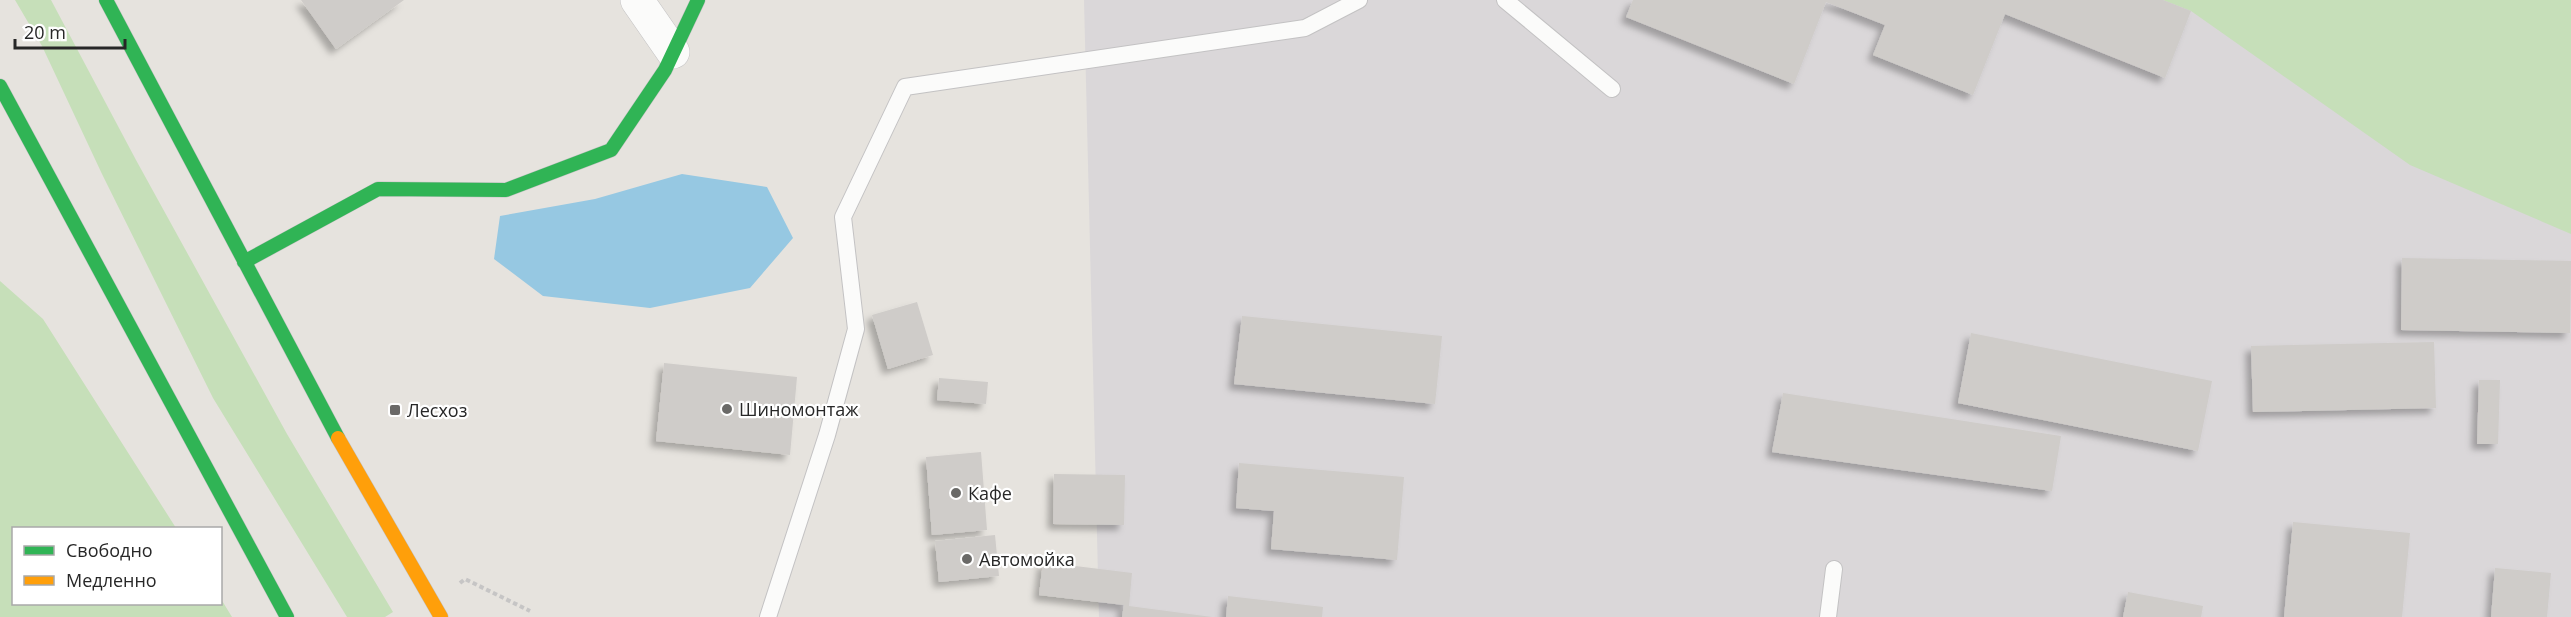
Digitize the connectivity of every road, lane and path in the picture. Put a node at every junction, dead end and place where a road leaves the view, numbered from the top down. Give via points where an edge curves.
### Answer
1 (106, 0) edge
2 (637, 0) edge
3 (698, 0) edge
4 (1359, 0) edge
5 (1505, 0) edge
6 (673, 52) junction
7 (0, 86) edge
8 (1612, 89) dead end
9 (244, 262) junction
10 (1834, 569) dead end
11 (465, 579) dead end
12 (530, 611) dead end
13 (287, 617) edge
14 (441, 617) edge
15 (768, 617) edge
16 (1828, 617) edge

1 - 9 main road
2 - 6 street
3 - 6 main road
4 - 15 lane via 1305,28 905,87 843,217 856,330
5 - 8 lane
6 - 9 main road via 611,150 506,190 378,189
7 - 13 main road
9 - 14 main road via 322,411
10 - 16 lane
11 - 12 path

